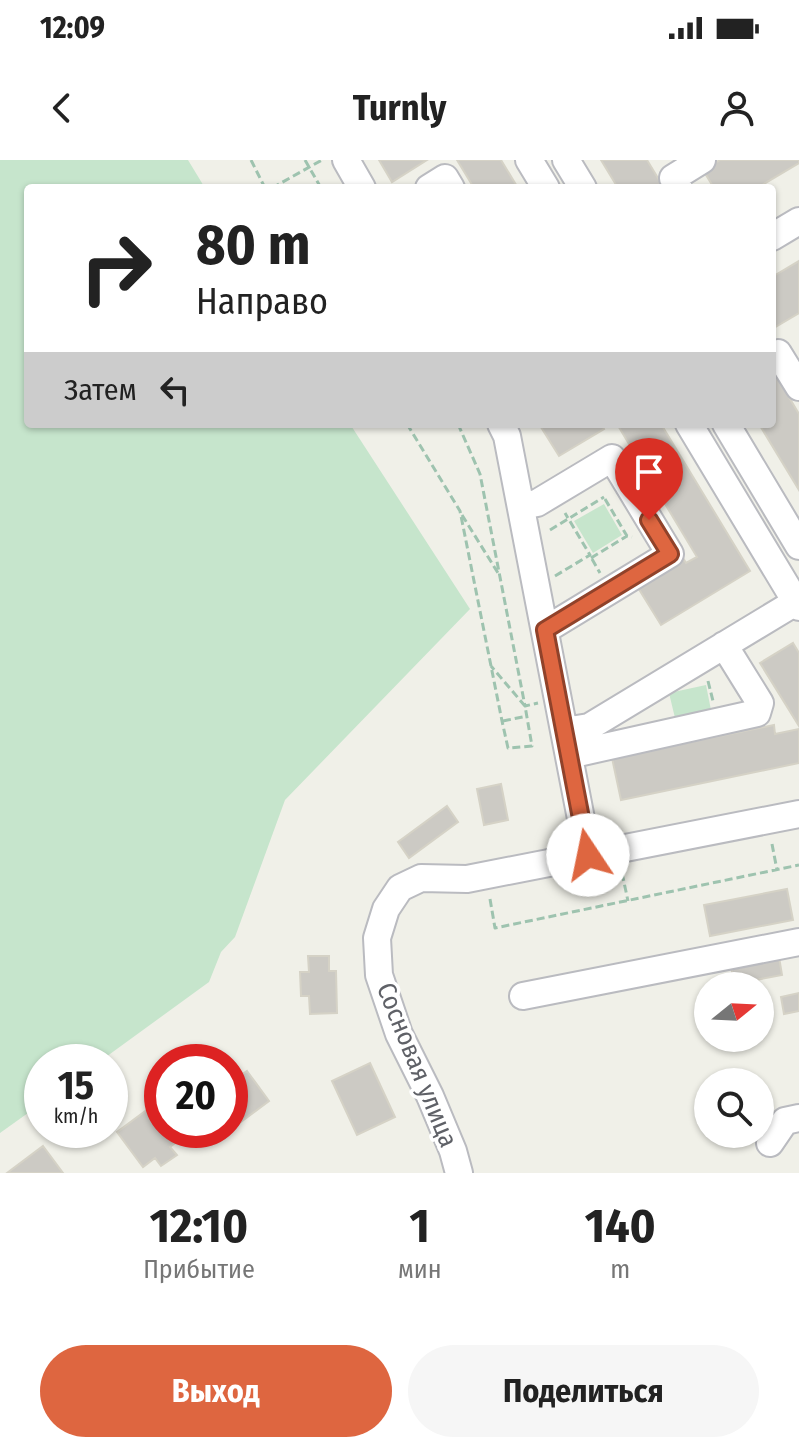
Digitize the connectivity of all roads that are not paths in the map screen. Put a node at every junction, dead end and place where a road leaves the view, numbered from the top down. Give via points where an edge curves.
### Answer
1 (346, 160) edge
2 (529, 160) edge
3 (566, 160) edge
4 (702, 160) edge
5 (671, 175) edge
6 (360, 184) edge
7 (544, 184) edge
8 (581, 184) edge
9 (799, 221) edge
10 (776, 235) edge
11 (783, 350) edge
12 (799, 387) edge
13 (503, 428) edge
14 (691, 428) edge
15 (728, 428) edge
16 (521, 506) junction
17 (799, 546) edge
18 (798, 603) edge
19 (545, 630) junction
20 (724, 645) junction
21 (566, 743) junction
22 (799, 814) edge
23 (588, 855) junction
24 (799, 942) edge
25 (523, 996) dead end
26 (799, 1118) edge
27 (774, 1137) edge
28 (459, 1173) edge

1 - 6 street
2 - 7 street
3 - 8 street
4 - 5 street
9 - 10 street
11 - 12 street
13 - 16 street
14 - 18 street
15 - 17 street
16 - 19 street
16 - 19 street via 537,503 612,458 670,554
18 - 20 street
19 - 21 street
20 - 21 street
20 - 21 street via 760,703 757,713
21 - 23 street
22 - 23 street, Сосновая улица
23 - 28 street, Сосновая улица via 476,877 421,878 400,888 386,909 377,938 379,975
24 - 25 street
26 - 27 street via 785,1121

